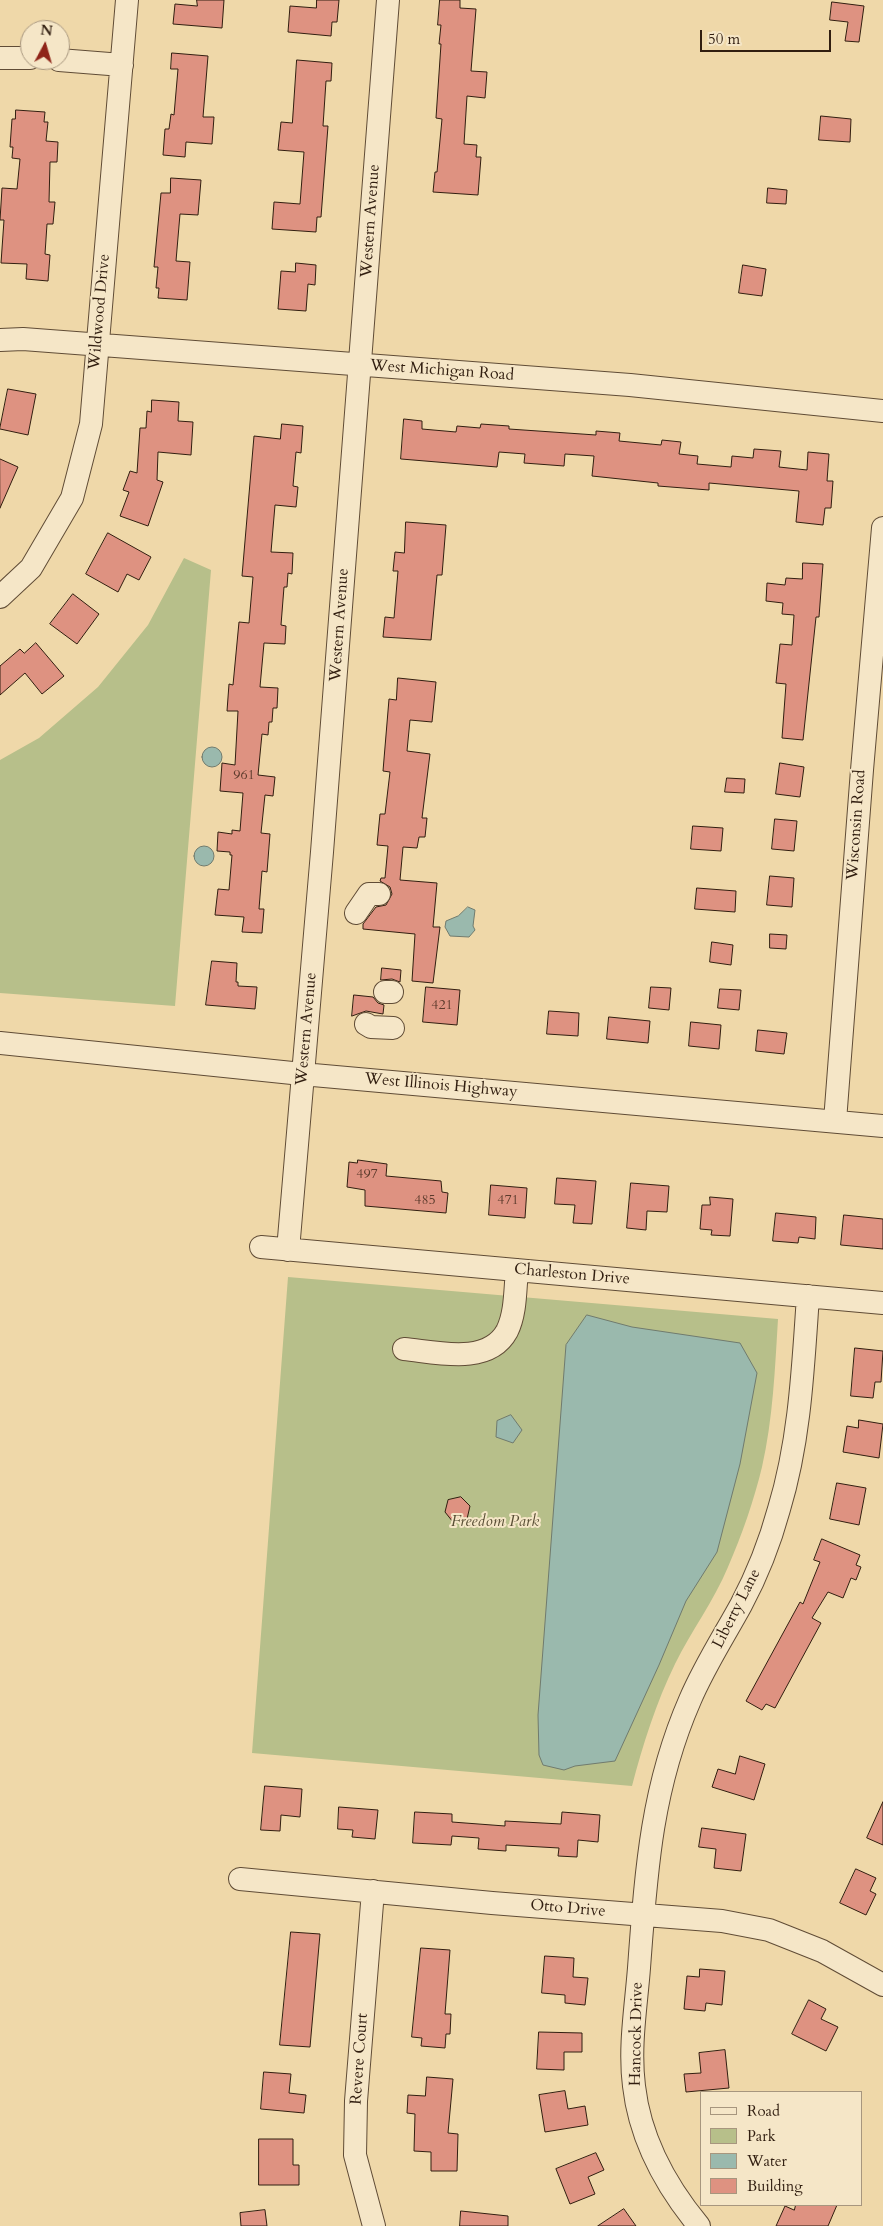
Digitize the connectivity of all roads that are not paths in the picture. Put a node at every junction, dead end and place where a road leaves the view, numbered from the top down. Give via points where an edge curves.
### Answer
1 (127, 0) edge
2 (388, 0) edge
3 (0, 58) edge
4 (20, 58) edge
5 (70, 61) edge
6 (122, 65) junction
7 (0, 340) edge
8 (97, 344) junction
9 (360, 365) junction
10 (883, 411) edge
11 (883, 528) edge
12 (0, 597) edge
13 (379, 894) dead end
14 (356, 913) dead end
15 (366, 1024) dead end
16 (393, 1028) dead end
17 (0, 1043) edge
18 (302, 1074) junction
19 (835, 1121) junction
20 (883, 1126) edge
21 (261, 1247) dead end
22 (288, 1250) junction
23 (517, 1270) junction
24 (808, 1296) junction
25 (883, 1303) edge
26 (404, 1349) dead end
27 (240, 1879) dead end
28 (373, 1890) junction
29 (642, 1915) junction
30 (883, 1985) edge
31 (374, 2226) edge
32 (699, 2226) edge

1 - 6 street, Wildwood Drive
2 - 9 street, Western Avenue
3 - 4 street
5 - 6 street
6 - 8 street, Wildwood Drive
7 - 8 street, West Michigan Road
8 - 9 street, West Michigan Road
8 - 12 street, Wildwood Drive via 92,424 72,498 31,568
9 - 10 street, West Michigan Road via 630,385
9 - 18 street, Western Avenue
11 - 19 street, Wisconsin Road
13 - 14 street via 368,894
15 - 16 street
17 - 18 street, West Illinois Highway
18 - 19 street, West Illinois Highway
18 - 22 street, Western Avenue
19 - 20 street, West Illinois Highway
21 - 22 street, Charleston Drive
22 - 23 street, Charleston Drive
23 - 24 street, Charleston Drive
23 - 26 street via 507,1331 493,1346 469,1354
24 - 25 street, Charleston Drive
24 - 29 street, Liberty Lane via 798,1422 787,1482 757,1571 690,1699 672,1744 652,1826
27 - 28 street, Otto Drive
28 - 29 street, Otto Drive
28 - 31 street, Revere Court via 356,2101 355,2155
29 - 30 street, Otto Drive via 722,1921 769,1930 822,1951
29 - 32 street, Hancock Drive via 634,2024 634,2086 657,2162 668,2185

